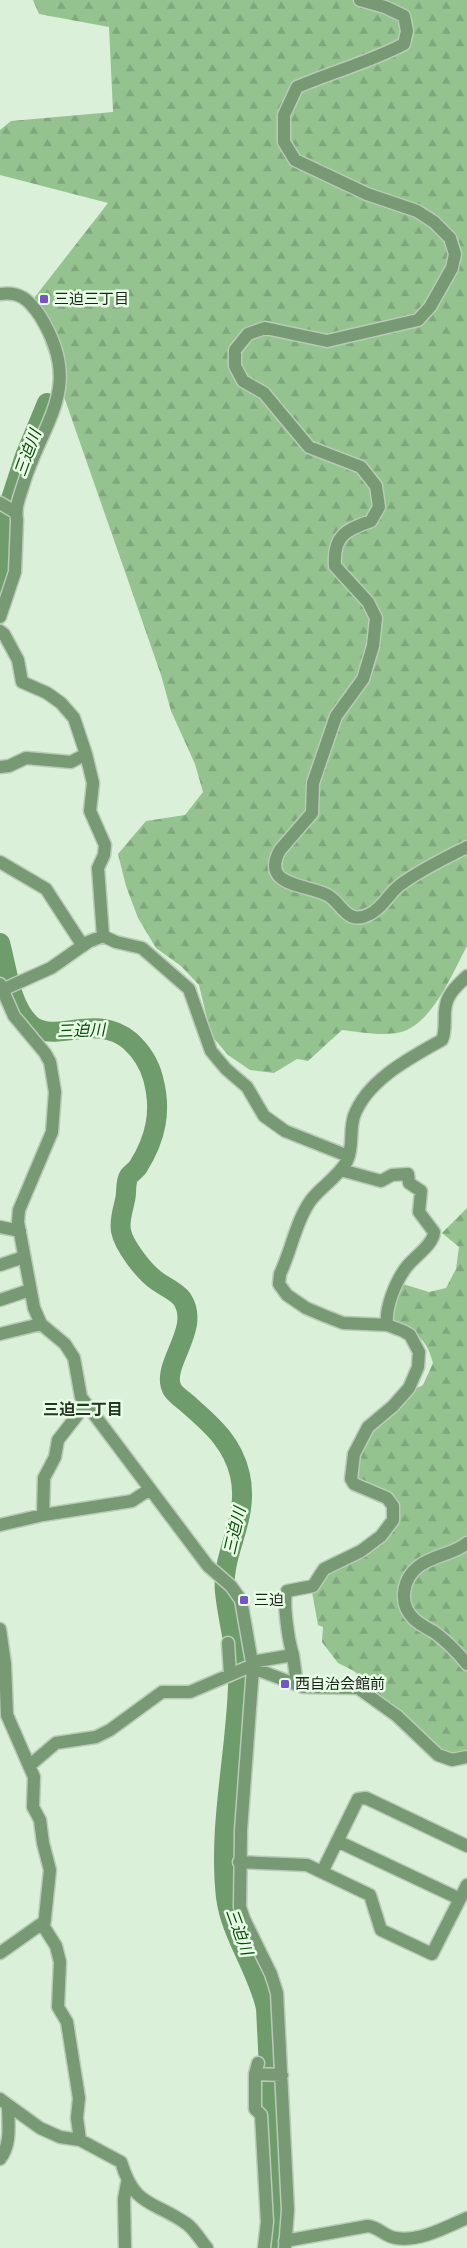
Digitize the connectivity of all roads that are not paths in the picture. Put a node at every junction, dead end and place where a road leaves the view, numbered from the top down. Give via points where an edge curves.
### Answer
1 (360, 0) edge
2 (1, 291) edge
3 (8, 508) edge
4 (0, 617) edge
5 (0, 631) edge
6 (86, 754) junction
7 (0, 767) edge
8 (467, 847) edge
9 (0, 862) edge
10 (103, 936) junction
11 (83, 946) junction
12 (467, 976) edge
13 (7, 986) edge
14 (348, 1156) junction
15 (341, 1170) junction
16 (0, 1228) edge
17 (20, 1231) junction
18 (24, 1257) junction
19 (0, 1265) edge
20 (30, 1290) junction
21 (0, 1300) edge
22 (41, 1324) junction
23 (387, 1325) junction
24 (0, 1334) edge
25 (86, 1404) junction
26 (150, 1489) junction
27 (42, 1515) junction
28 (0, 1525) edge
29 (467, 1543) edge
30 (0, 1629) edge
31 (228, 1644) dead end
32 (293, 1655) junction
33 (467, 1664) edge
34 (250, 1666) junction
35 (230, 1674) junction
36 (296, 1685) junction
37 (4, 1715) edge
38 (467, 1758) edge
39 (29, 1766) junction
40 (337, 1841) junction
41 (467, 1846) edge
42 (239, 1862) junction
43 (322, 1872) junction
44 (467, 1885) edge
45 (460, 1900) junction
46 (44, 1922) junction
47 (0, 1953) edge
48 (279, 2075) junction
49 (4, 2102) edge
50 (80, 2140) junction
51 (0, 2159) edge
52 (128, 2183) junction
53 (467, 2218) edge
54 (285, 2244) edge
55 (125, 2248) edge
56 (206, 2248) edge
57 (264, 2248) edge

1 - 8 street via 385,6 404,16 407,31 404,44 297,87 284,115 284,142 295,160 434,222 450,238 455,254 452,268 418,320 327,341 265,328 248,334 235,350 235,366 243,381 264,393 309,447 361,467 376,486 379,507 370,521 348,528 334,549 334,566 368,602 376,618 373,646 362,679 336,716 314,784 312,812 280,850 277,868 280,877 288,884 322,893 334,900 344,913 363,916 382,906 399,886
2 - 3 street via 14,292 31,302 53,344 59,368 58,399 26,475
3 - 4 street via 17,520 15,572
5 - 6 street via 18,660 22,682 61,703 74,718
6 - 7 street via 71,762 26,758
6 - 10 street via 93,783 90,811 105,845 98,868
9 - 11 street via 46,889
10 - 11 street
10 - 14 street via 142,948 189,989 210,1051 247,1087 264,1116 285,1131
11 - 13 street via 51,968
12 - 14 street via 450,995 446,1005 442,1040 393,1070 369,1090 358,1105
13 - 17 street via 14,1016 50,1062 56,1100 52,1132 19,1210
14 - 15 street
15 - 23 street via 380,1181 392,1175 408,1174 410,1183 421,1191 419,1212 434,1232 432,1239 404,1269 388,1305
15 - 23 street via 311,1201 280,1274 279,1284 306,1308 343,1323
16 - 17 street
17 - 18 street
18 - 19 street
18 - 20 street
20 - 21 street
20 - 22 street
22 - 24 street
22 - 25 street via 70,1351 78,1367 81,1397
23 - 32 street via 410,1335 419,1352 418,1367 404,1395 362,1436 354,1454 351,1478 354,1484 387,1498 393,1506 393,1520 381,1536 362,1551 324,1569 313,1586 287,1591 288,1641
25 - 26 street
25 - 27 street via 58,1440 56,1457 44,1478
26 - 27 street via 132,1501
26 - 34 street via 208,1566 237,1593 243,1608
27 - 28 street
29 - 33 street via 414,1570 406,1583 404,1599 413,1618 435,1632
30 - 37 street via 5,1664
31 - 35 street
32 - 34 street
32 - 36 street
34 - 35 street
34 - 36 street
34 - 42 street
35 - 39 street via 190,1692 162,1692 110,1730 96,1736 56,1743
36 - 38 street via 358,1688 397,1716 438,1754 452,1760
37 - 39 street
39 - 46 street via 34,1776 33,1807 40,1820 50,1870
40 - 41 street via 358,1799 366,1798
40 - 43 street
40 - 45 street
42 - 43 street via 307,1865
42 - 48 street via 244,1918 277,1993
43 - 45 street via 370,1895 381,1930 432,1954
44 - 45 street
46 - 47 street
46 - 50 street via 60,1962 58,2007 67,2022 79,2098
48 - 54 street via 288,2210
48 - 57 street via 259,2070 255,2110 261,2115 267,2222
49 - 50 street via 40,2128 60,2137
49 - 51 street via 9,2139
50 - 52 street via 121,2162
52 - 55 street via 124,2199
52 - 56 street via 158,2209 188,2224
53 - 54 street via 438,2231 406,2238 394,2238 368,2226

